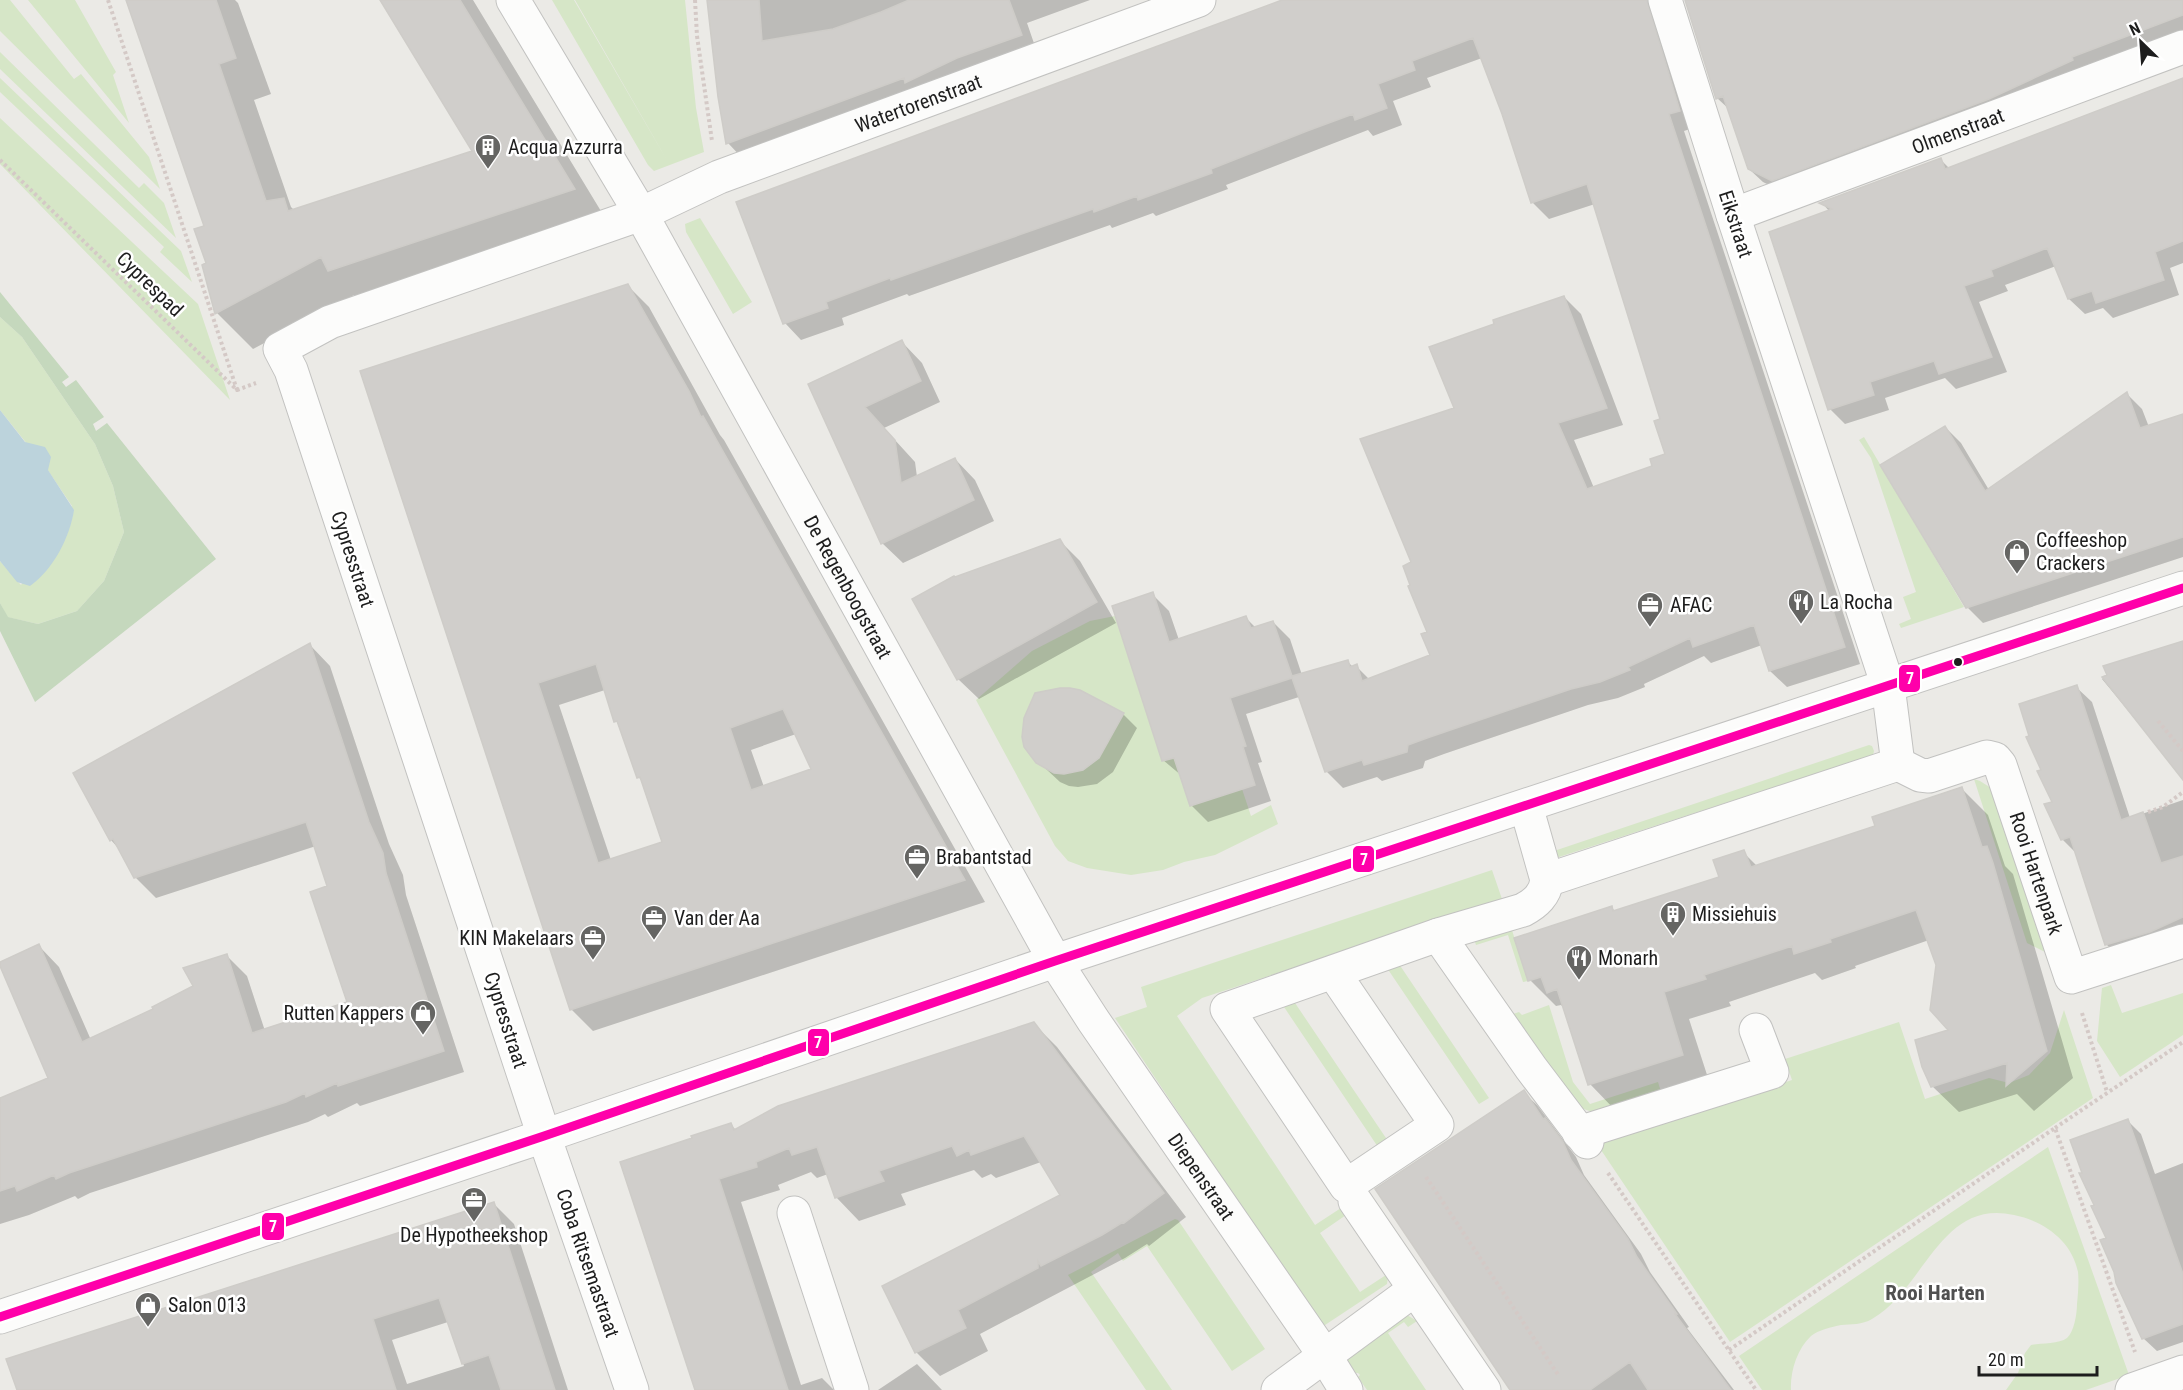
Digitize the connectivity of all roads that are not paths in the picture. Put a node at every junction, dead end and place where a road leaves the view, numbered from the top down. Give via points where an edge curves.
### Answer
1 (513, 0) edge
2 (1199, 0) edge
3 (1665, 0) edge
4 (2183, 47) edge
5 (641, 214) junction
6 (1733, 215) junction
7 (2183, 588) edge
8 (1888, 686) junction
9 (1898, 764) junction
10 (1526, 806) junction
11 (1547, 880) junction
12 (1438, 935) junction
13 (2183, 940) edge
14 (1055, 961) junction
15 (1333, 972) junction
16 (1756, 1030) dead end
17 (544, 1136) junction
18 (1355, 1201) dead end
19 (794, 1213) dead end
20 (1414, 1290) junction
21 (0, 1317) edge
22 (1325, 1356) junction
23 (2183, 1372) edge
24 (2139, 1387) edge
25 (632, 1390) edge
26 (852, 1390) edge
27 (1278, 1390) edge
28 (1346, 1390) edge
29 (1484, 1390) edge

1 - 5 street, De Regenboogstraat
2 - 5 street, Watertorenstraat via 719,177
3 - 6 street, Eikstraat
4 - 6 street, Olmenstraat
5 - 14 street, De Regenboogstraat
5 - 17 street, Cypresstraat via 330,322 280,349 291,370
6 - 8 street, Eikstraat
7 - 8 street
8 - 9 street, Eikstraat
8 - 10 street
9 - 11 street
9 - 13 street, Rooi Hartenpark via 1929,776 1987,757 2000,765 2071,977
10 - 11 street
10 - 14 street
11 - 12 street via 1535,904
12 - 15 street
12 - 16 street via 1583,1138 1772,1072
14 - 17 street
14 - 22 street, Diepenstraat
15 - 15 street via 1437,1125 1346,1186 1227,1009
17 - 21 street
17 - 25 street, Coba Ritsemastraat
18 - 20 street
19 - 26 street
20 - 22 street
20 - 29 street
22 - 27 street
22 - 28 street, Diepenstraat
23 - 24 street

